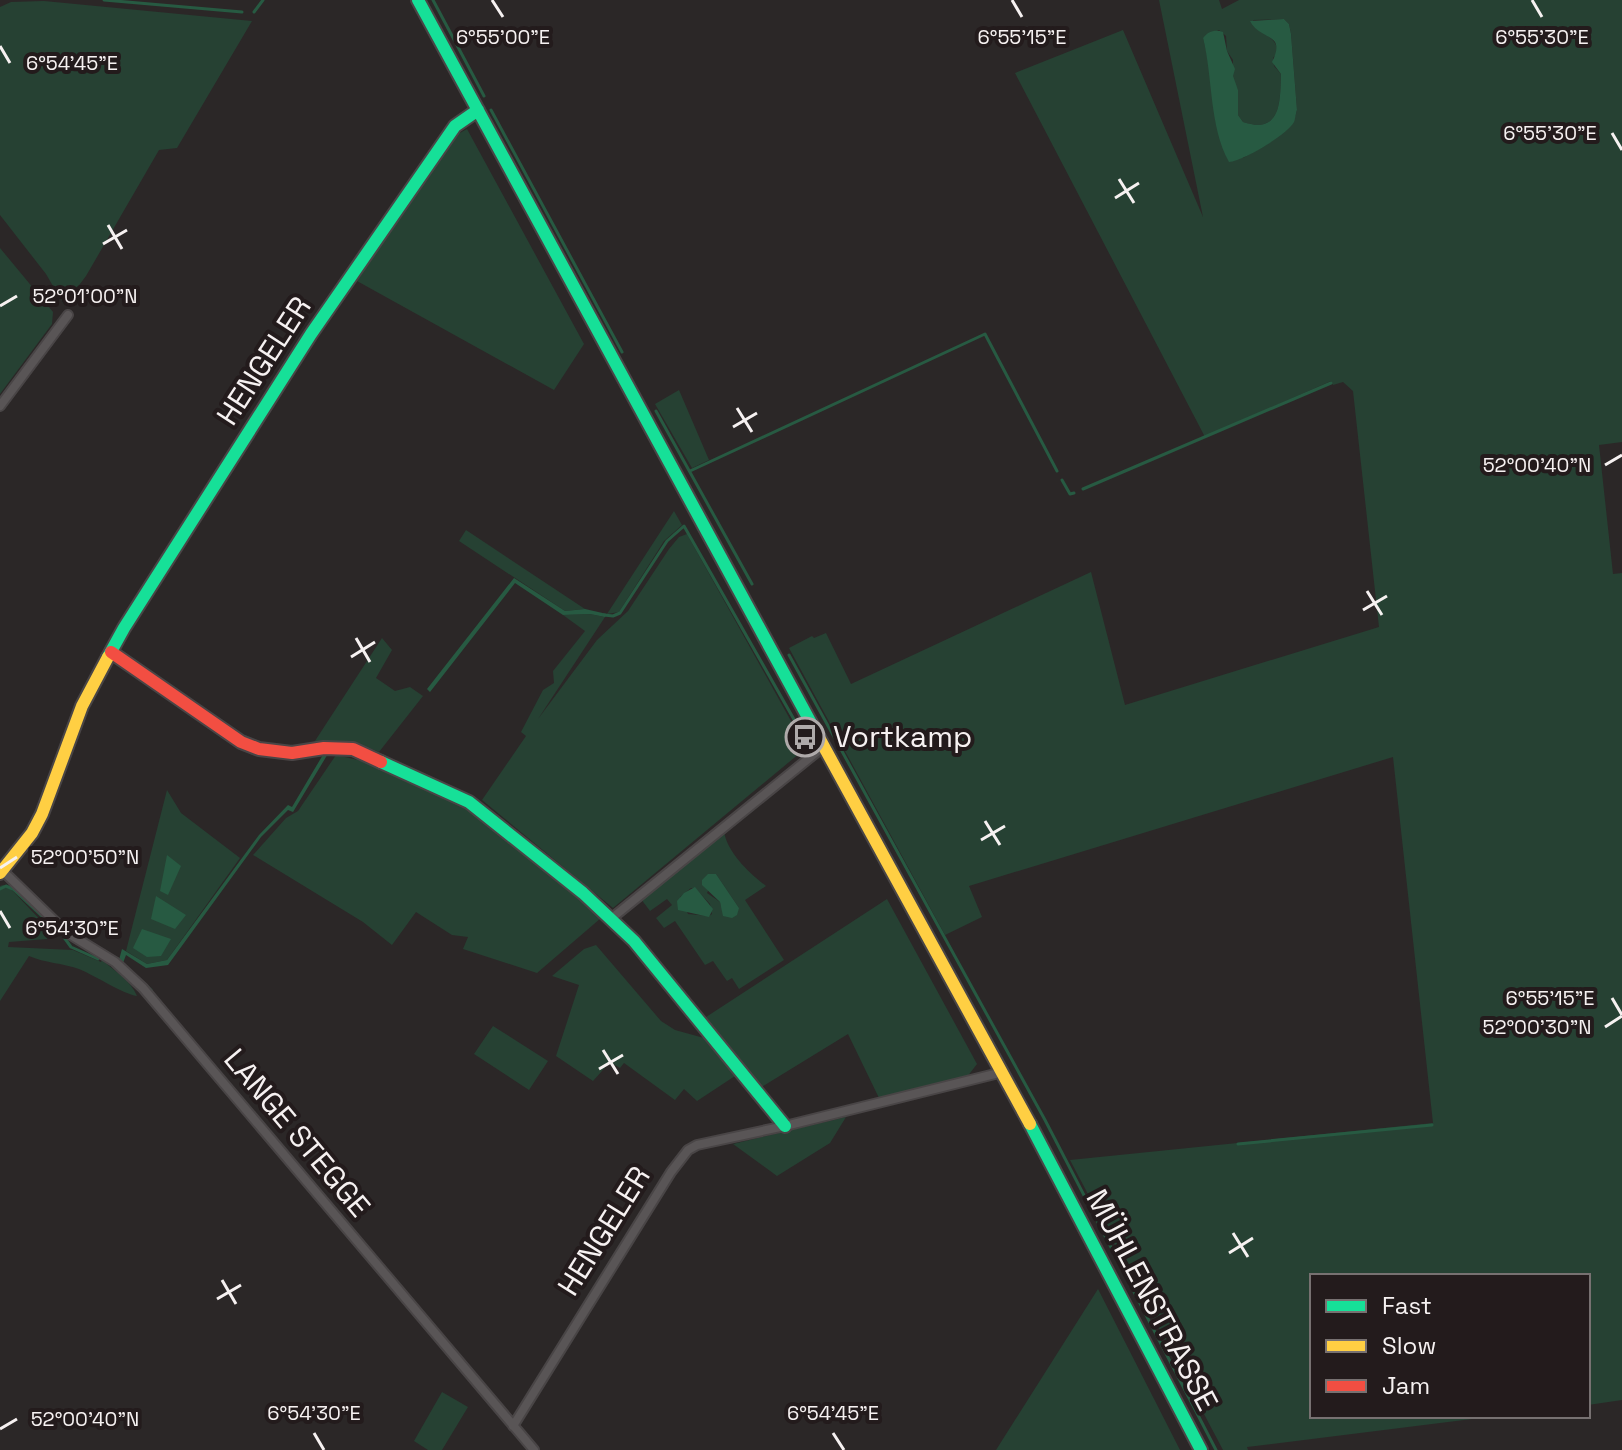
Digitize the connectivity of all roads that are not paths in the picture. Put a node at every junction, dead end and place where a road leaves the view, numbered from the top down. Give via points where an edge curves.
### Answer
1 (418, 0) edge
2 (478, 110) junction
3 (68, 315) dead end
4 (0, 406) edge
5 (111, 652) junction
6 (823, 747) junction
7 (1, 870) edge
8 (612, 918) junction
9 (1003, 1072) junction
10 (785, 1126) junction
11 (513, 1426) junction
12 (534, 1450) edge
13 (1201, 1450) edge

1 - 2 street, MÜHLENSTRASSE
2 - 5 street, HENGELER via 455,126 311,334
2 - 6 street, MÜHLENSTRASSE
3 - 4 street
5 - 7 street, HENGELER via 82,706 42,814
5 - 8 street via 241,742 274,752 353,749 457,795
6 - 8 street
6 - 9 street, MÜHLENSTRASSE
7 - 11 street, LANGE STEGGE via 66,932 115,962 143,988
8 - 10 street
9 - 10 street, HENGELER
9 - 13 street, MÜHLENSTRASSE
10 - 11 street, HENGELER via 697,1145 680,1158
11 - 12 street, LANGE STEGGE

